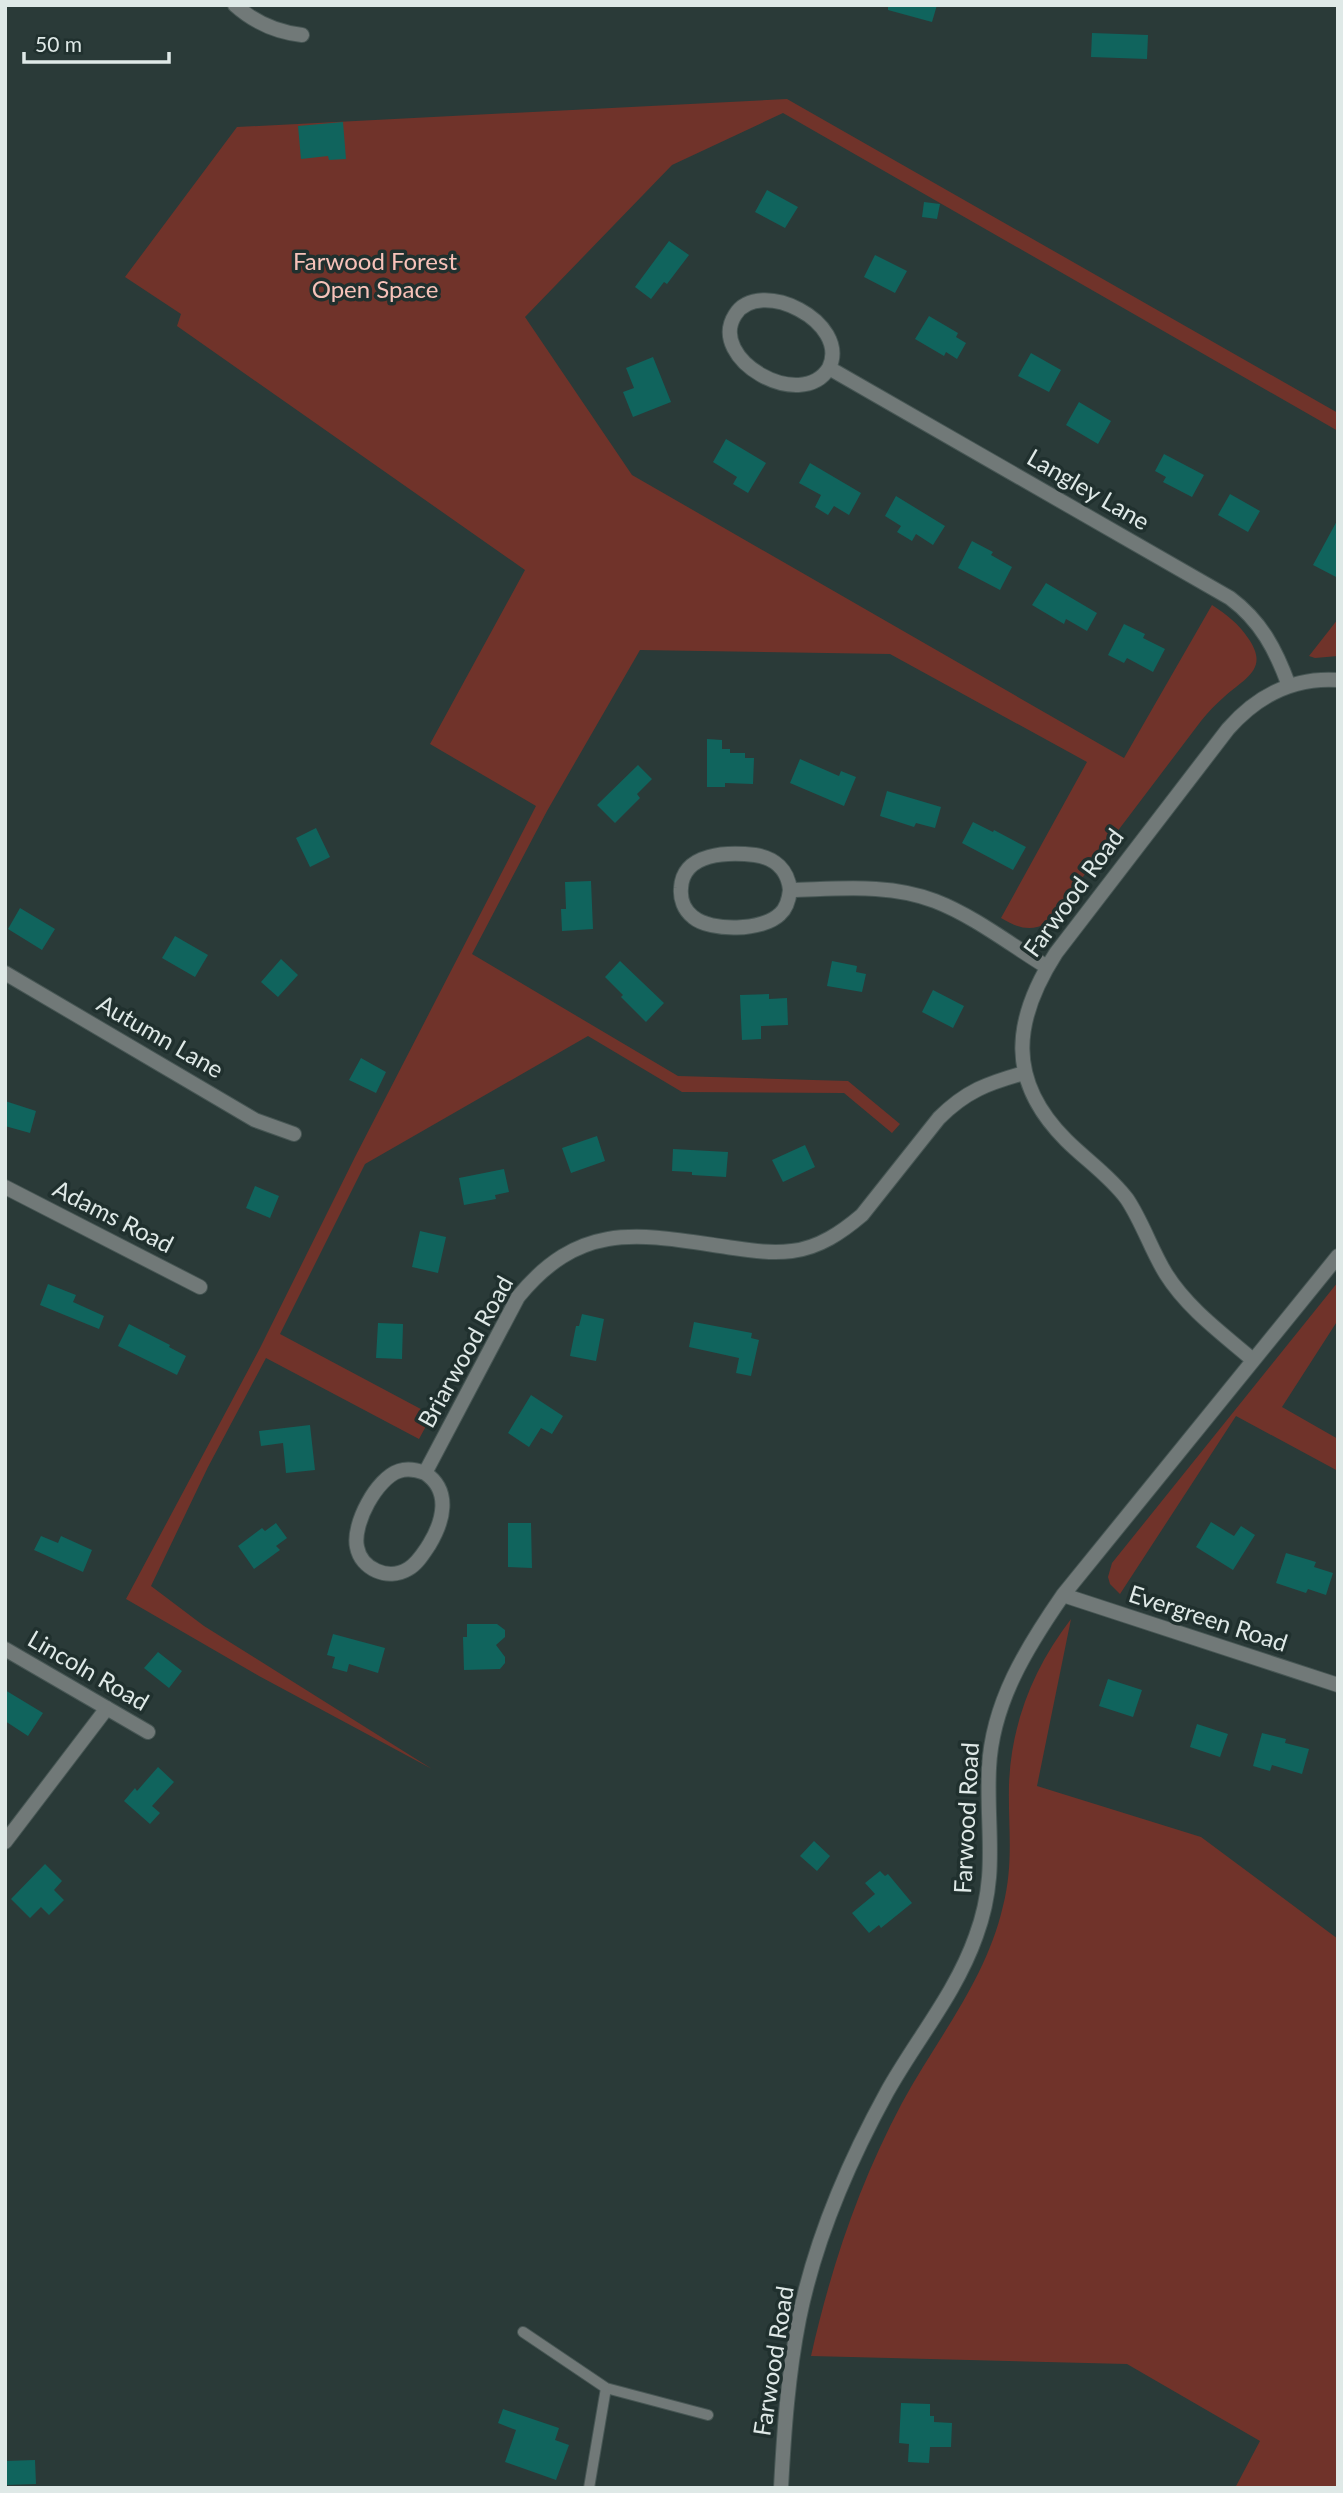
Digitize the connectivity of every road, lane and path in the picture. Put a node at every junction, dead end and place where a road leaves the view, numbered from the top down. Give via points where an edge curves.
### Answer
1 (235, 5) edge
2 (302, 36) dead end
3 (829, 368) junction
4 (1338, 680) edge
5 (1289, 686) junction
6 (790, 890) junction
7 (1046, 967) junction
8 (5, 973) edge
9 (1024, 1073) junction
10 (294, 1134) dead end
11 (5, 1187) edge
12 (1338, 1255) edge
13 (200, 1287) dead end
14 (1254, 1360) junction
15 (425, 1474) junction
16 (1063, 1595) junction
17 (5, 1649) edge
18 (1338, 1685) edge
19 (107, 1708) junction
20 (148, 1732) dead end
21 (5, 1842) edge
22 (523, 2332) dead end
23 (606, 2388) junction
24 (708, 2414) dead end
25 (589, 2488) edge
26 (781, 2488) edge

1 - 2 street via 280,33
3 - 3 street via 834,349 829,335 799,311 761,299 747,303 733,317 729,337 733,350 764,375 802,387 815,383
3 - 5 street, Langley Lane via 1230,598 1268,637
4 - 5 street, Farwood Road
5 - 7 street, Farwood Road via 1255,703 1228,729
6 - 6 street via 784,909 774,919 735,927 697,920 686,910 681,891 686,872 696,862 735,854 774,861 784,870
6 - 7 street via 878,889 916,895 952,908
7 - 9 street, Farwood Road via 1024,1020
8 - 10 street, Autumn Lane via 255,1120
9 - 14 street, Farwood Road via 1054,1128 1111,1181 1136,1212 1153,1251 1178,1290
9 - 15 street, Briarwood Road via 979,1087 951,1105 862,1214 823,1242 791,1251 760,1252 636,1235 590,1242 550,1264 518,1297
11 - 13 street, Adams Road
12 - 14 street, Farwood Road
14 - 16 street, Farwood Road
15 - 15 street via 440,1487 444,1501 432,1539 407,1570 387,1574 374,1570 363,1562 356,1542 367,1505 392,1474 406,1469
16 - 18 street, Evergreen Road
16 - 26 street, Farwood Road via 1029,1646 998,1716 989,1771 991,1866 976,1937 957,1980 874,2117 835,2200 815,2259 790,2375
17 - 19 street, Lincoln Road
19 - 20 street, Lincoln Road
19 - 21 street
22 - 23 lane
23 - 24 lane
23 - 25 lane

